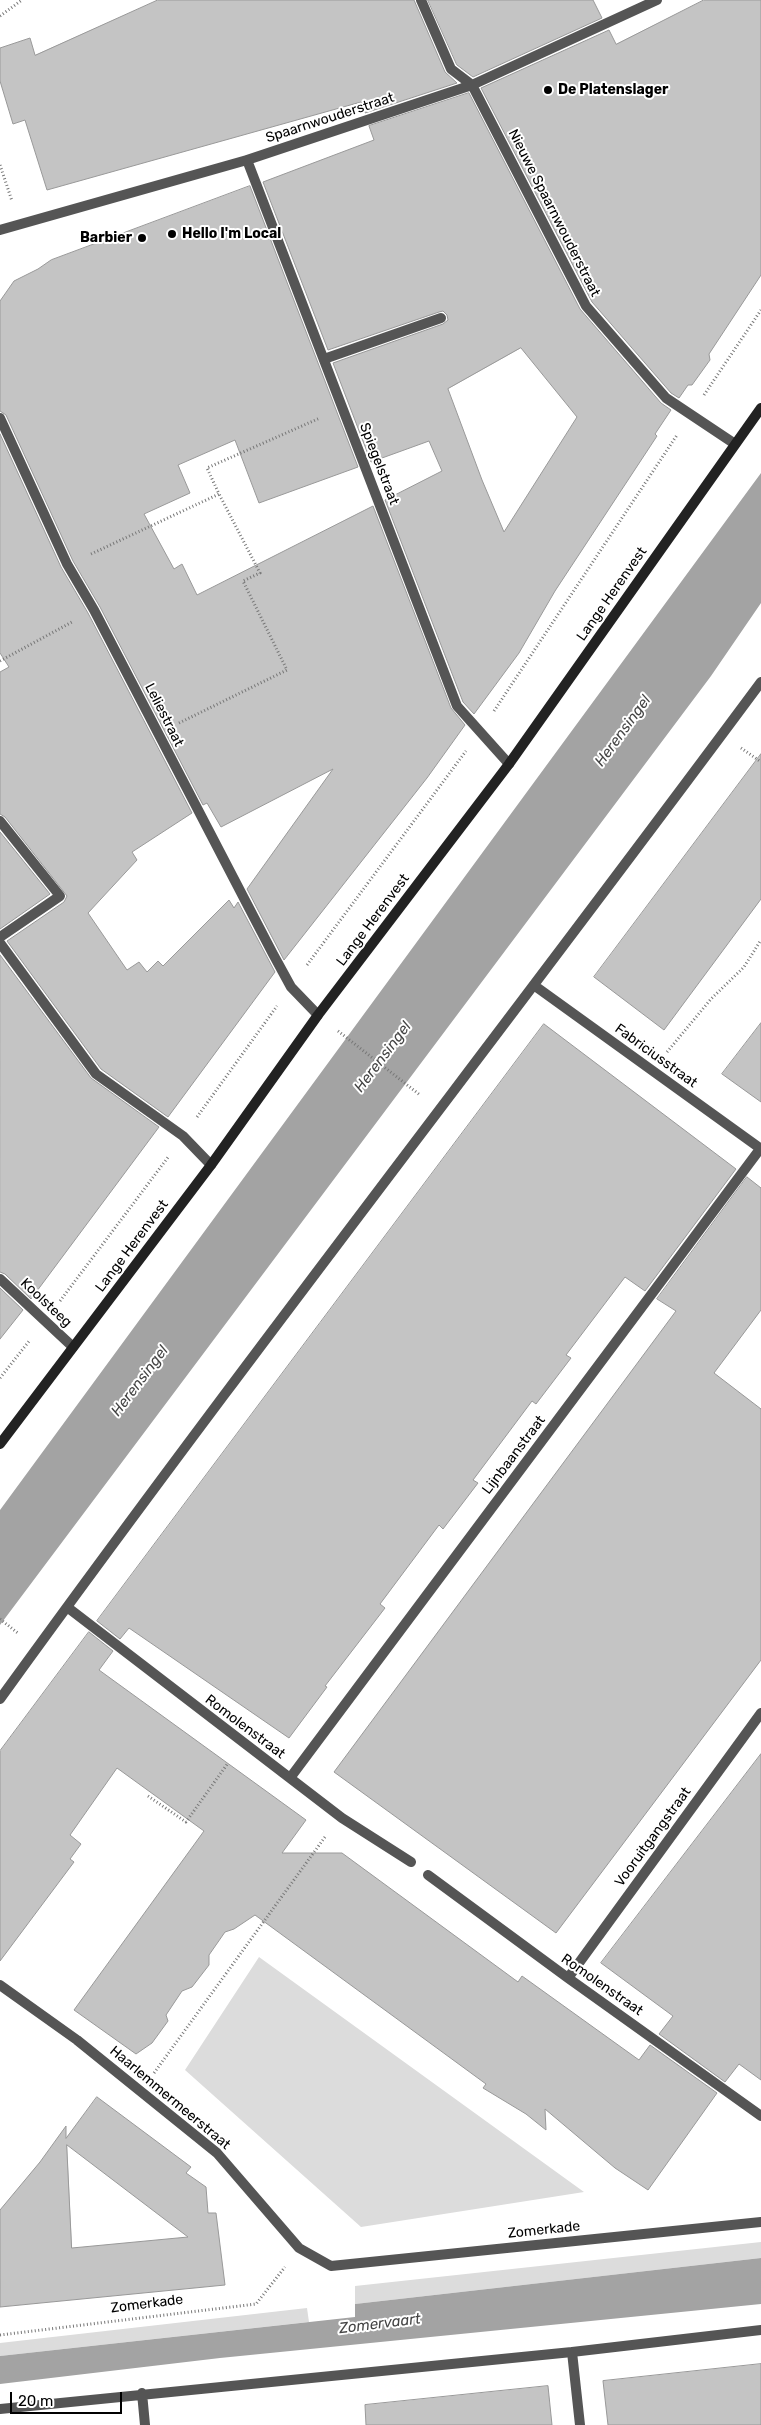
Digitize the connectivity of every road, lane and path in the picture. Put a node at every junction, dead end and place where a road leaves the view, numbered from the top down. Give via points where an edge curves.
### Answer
1 (22, 0) edge
2 (422, 0) edge
3 (657, 0) edge
4 (0, 16) edge
5 (472, 85) junction
6 (247, 160) junction
7 (0, 165) edge
8 (21, 225) junction
9 (0, 230) edge
10 (761, 310) edge
11 (442, 318) dead end
12 (324, 359) junction
13 (342, 408) junction
14 (761, 408) edge
15 (691, 414) junction
16 (0, 418) edge
17 (735, 444) junction
18 (218, 494) junction
19 (67, 564) junction
20 (94, 610) junction
21 (0, 662) edge
22 (761, 682) edge
23 (480, 732) junction
24 (158, 733) junction
25 (509, 764) junction
26 (0, 822) edge
27 (0, 937) edge
28 (761, 940) edge
29 (0, 943) edge
30 (535, 986) junction
31 (291, 987) junction
32 (318, 1015) junction
33 (347, 1040) dead end
34 (652, 1070) junction
35 (407, 1084) dead end
36 (184, 1136) junction
37 (761, 1149) edge
38 (211, 1165) junction
39 (0, 1279) edge
40 (45, 1321) junction
41 (73, 1346) junction
42 (0, 1378) edge
43 (0, 1444) edge
44 (67, 1607) junction
45 (0, 1619) edge
46 (8, 1625) dead end
47 (0, 1699) edge
48 (761, 1713) edge
49 (243, 1743) junction
50 (290, 1778) junction
51 (148, 1796) dead end
52 (342, 1818) junction
53 (411, 1862) dead end
54 (428, 1875) dead end
55 (568, 1978) junction
56 (0, 1986) edge
57 (141, 2091) junction
58 (761, 2116) edge
59 (761, 2222) edge
60 (299, 2248) junction
61 (331, 2266) joint
62 (761, 2330) edge
63 (0, 2335) edge
64 (572, 2352) junction
65 (142, 2393) junction
66 (0, 2409) edge
67 (145, 2425) edge
68 (580, 2425) edge

1 - 4 path
2 - 5 street via 451,69
3 - 5 street, Spaarnwouderstraat
5 - 6 street, Spaarnwouderstraat
5 - 15 street, Nieuwe Spaarnwouderstraat via 586,306 666,398
6 - 8 street, Spaarnwouderstraat
6 - 12 street, Spiegelstraat
7 - 8 path
8 - 9 street, Spaarnwouderstraat
10 - 15 path
11 - 12 street
12 - 13 street, Spiegelstraat
13 - 18 path via 207,468
13 - 23 street, Spiegelstraat via 458,706
14 - 17 main road, Lange Herenvest
15 - 17 street, Nieuwe Spaarnwouderstraat
15 - 23 path
16 - 19 street, Leliestraat
17 - 25 main road, Lange Herenvest
18 - 19 path
18 - 24 path via 260,573 243,581 287,670
19 - 20 street, Leliestraat
20 - 21 path
20 - 24 street, Leliestraat
22 - 30 street
23 - 25 street, Spiegelstraat
23 - 31 path
24 - 31 street, Leliestraat
25 - 32 main road, Lange Herenvest
26 - 27 street via 60,896
28 - 34 path via 744,967 711,999
29 - 36 street via 96,1074
30 - 34 street, Fabriciusstraat
30 - 44 street via 438,1110
31 - 32 street, Leliestraat
31 - 36 path
32 - 38 main road, Lange Herenvest
33 - 35 path
34 - 37 street, Fabriciusstraat
36 - 38 street
36 - 40 path
37 - 50 street, Lijnbaanstraat
38 - 41 main road, Lange Herenvest
39 - 40 street, Koolsteeg
40 - 41 street, Koolsteeg
40 - 42 path
41 - 43 main road, Lange Herenvest
44 - 47 street
44 - 49 street, Romolenstraat
45 - 46 path
48 - 55 street, Vooruitgangstraat
49 - 50 street, Romolenstraat
49 - 51 path via 186,1822
50 - 52 street, Romolenstraat
52 - 53 street, Romolenstraat
52 - 57 path via 327,1834
54 - 55 street, Romolenstraat
55 - 58 street, Romolenstraat
56 - 57 street, Haarlemmermeerstraat via 77,2040
57 - 60 street, Haarlemmermeerstraat via 217,2153
59 - 61 street, Zomerkade
60 - 61 street, Haarlemmermeerstraat
60 - 63 path, Zomerkade via 256,2304
62 - 64 street
64 - 65 street
64 - 68 street
65 - 66 street
65 - 67 street

